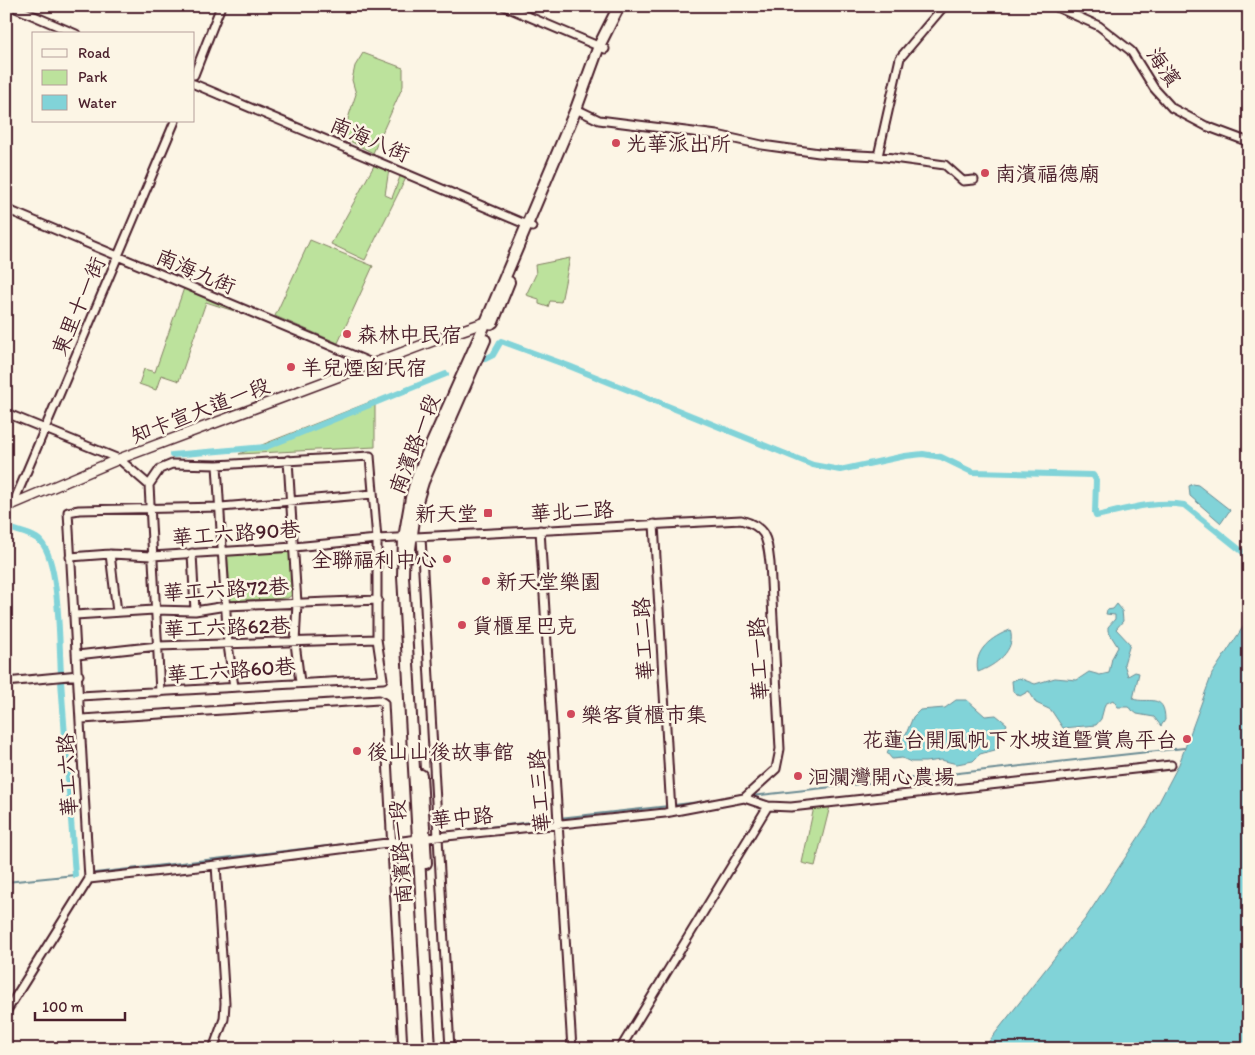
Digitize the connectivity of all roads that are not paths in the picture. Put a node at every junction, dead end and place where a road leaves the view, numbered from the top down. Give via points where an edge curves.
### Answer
1 (11, 6) edge
2 (221, 6) edge
3 (504, 6) edge
4 (619, 6) edge
5 (624, 6) edge
6 (944, 6) edge
7 (1054, 6) edge
8 (71, 32) edge
9 (602, 47) junction
10 (195, 72) edge
11 (195, 84) edge
12 (579, 110) junction
13 (174, 122) edge
14 (1249, 142) edge
15 (878, 156) junction
16 (974, 180) dead end
17 (6, 209) edge
18 (529, 225) junction
19 (118, 256) junction
20 (489, 323) junction
21 (374, 364) junction
22 (6, 413) edge
23 (44, 431) junction
24 (119, 460) junction
25 (288, 460) junction
26 (217, 465) junction
27 (149, 485) junction
28 (373, 494) junction
29 (291, 502) junction
30 (10, 506) edge
31 (221, 507) junction
32 (149, 508) junction
33 (68, 512) joint
34 (742, 520) joint
35 (654, 524) junction
36 (540, 530) junction
37 (412, 538) junction
38 (377, 539) junction
39 (294, 547) junction
40 (224, 550) junction
41 (192, 553) junction
42 (110, 554) junction
43 (152, 556) junction
44 (70, 557) junction
45 (378, 600) junction
46 (297, 603) junction
47 (226, 606) junction
48 (154, 610) junction
49 (195, 611) junction
50 (116, 612) junction
51 (75, 615) junction
52 (377, 639) junction
53 (295, 643) junction
54 (228, 645) junction
55 (158, 646) junction
56 (77, 654) junction
57 (79, 675) junction
58 (6, 682) edge
59 (300, 682) junction
60 (234, 687) junction
61 (160, 692) junction
62 (80, 696) junction
63 (82, 719) junction
64 (1171, 765) dead end
65 (744, 798) junction
66 (768, 806) junction
67 (671, 812) junction
68 (559, 825) junction
69 (440, 837) junction
70 (421, 838) junction
71 (391, 842) junction
72 (216, 865) junction
73 (89, 879) junction
74 (7, 1009) edge
75 (214, 1049) edge
76 (403, 1049) edge
77 (430, 1049) edge
78 (436, 1049) edge
79 (450, 1049) edge
80 (572, 1049) edge
81 (620, 1049) edge

1 - 8 street
2 - 10 street
3 - 9 street
4 - 9 main road, 南濱路一段
5 - 9 main road, 南濱路一段
6 - 15 street via 900,58
7 - 14 street, 海濱 via 1099,26 1131,51 1154,88 1172,108 1206,126
9 - 12 main road, 南濱路一段
11 - 18 street, 南海八街
12 - 15 street via 599,120 717,135 819,153
12 - 18 main road, 南濱路一段
13 - 19 street, 東里十一街
15 - 16 street via 945,165 963,181
17 - 19 street, 南海九街
18 - 20 main road, 南濱路一段
19 - 21 street, 南海九街
19 - 23 street, 東里十一街
20 - 21 street, 知卡宣大道一段
20 - 37 main road, 南濱路一段 via 418,474 411,498
21 - 24 street, 知卡宣大道一段
22 - 23 street
23 - 24 street
23 - 30 street, 東里十一街
24 - 27 street
24 - 30 street, 知卡宣大道一段
25 - 26 street
25 - 28 street via 370,456
25 - 29 street
26 - 27 street via 172,464 160,469
26 - 31 street
27 - 32 street
28 - 29 street, 華工六路90巷
28 - 38 street
29 - 31 street, 華工六路90巷
29 - 39 street
31 - 32 street, 華工六路90巷
31 - 40 street
32 - 33 street, 華工六路90巷
32 - 43 street
33 - 44 street, 華工六路
34 - 35 street, 華北二路
34 - 65 street, 華工一路 via 761,529 768,545 780,749 776,769
35 - 36 street, 華北二路
35 - 67 street, 華工二路
36 - 37 street, 華北二路
36 - 68 street, 華工三路
37 - 38 street, 華工六路90巷
37 - 69 street via 426,652
37 - 70 main road, 南濱路一段 via 410,576
38 - 39 street, 華工六路90巷
38 - 45 street
39 - 40 street, 華工六路90巷
39 - 46 street
40 - 41 street, 華工六路90巷
40 - 47 street
41 - 43 street, 華工六路90巷
41 - 49 street
42 - 43 street, 華工六路90巷
42 - 44 street, 華工六路90巷
42 - 50 street
43 - 48 street
44 - 51 street, 華工六路
45 - 46 street, 華工六路72巷
45 - 52 street
46 - 47 street, 華工六路72巷
46 - 53 street
47 - 49 street, 華工六路72巷
47 - 54 street
48 - 49 street, 華工六路72巷
48 - 50 street, 華工六路72巷
48 - 55 street
50 - 51 street, 華工六路72巷
51 - 56 street, 華工六路
52 - 53 street, 華工六路62巷
52 - 59 street, 華工六路60巷 via 384,679
53 - 54 street, 華工六路62巷
53 - 59 street
54 - 55 street, 華工六路62巷
54 - 60 street
55 - 56 street, 華工六路62巷
55 - 61 street
56 - 57 street, 華工六路
57 - 58 street
57 - 62 street, 華工六路
59 - 60 street, 華工六路60巷
60 - 61 street, 華工六路60巷
61 - 62 street, 華工六路60巷
62 - 63 street, 華工六路
63 - 71 street via 379,700 384,703
63 - 73 street, 華工六路
64 - 66 street, 華中路 via 777,808
65 - 66 street, 華中路
65 - 67 street, 華中路
66 - 81 street
67 - 68 street, 華中路
68 - 69 street, 華中路
68 - 80 street, 華工三路
69 - 70 street, 華中路
69 - 79 street
70 - 71 street, 華中路
70 - 77 main road, 南濱路一段
70 - 78 main road, 南濱路一段
71 - 72 street, 華中路
71 - 76 street
72 - 73 street, 華中路
72 - 75 street via 225,1004 222,1027
73 - 74 street

